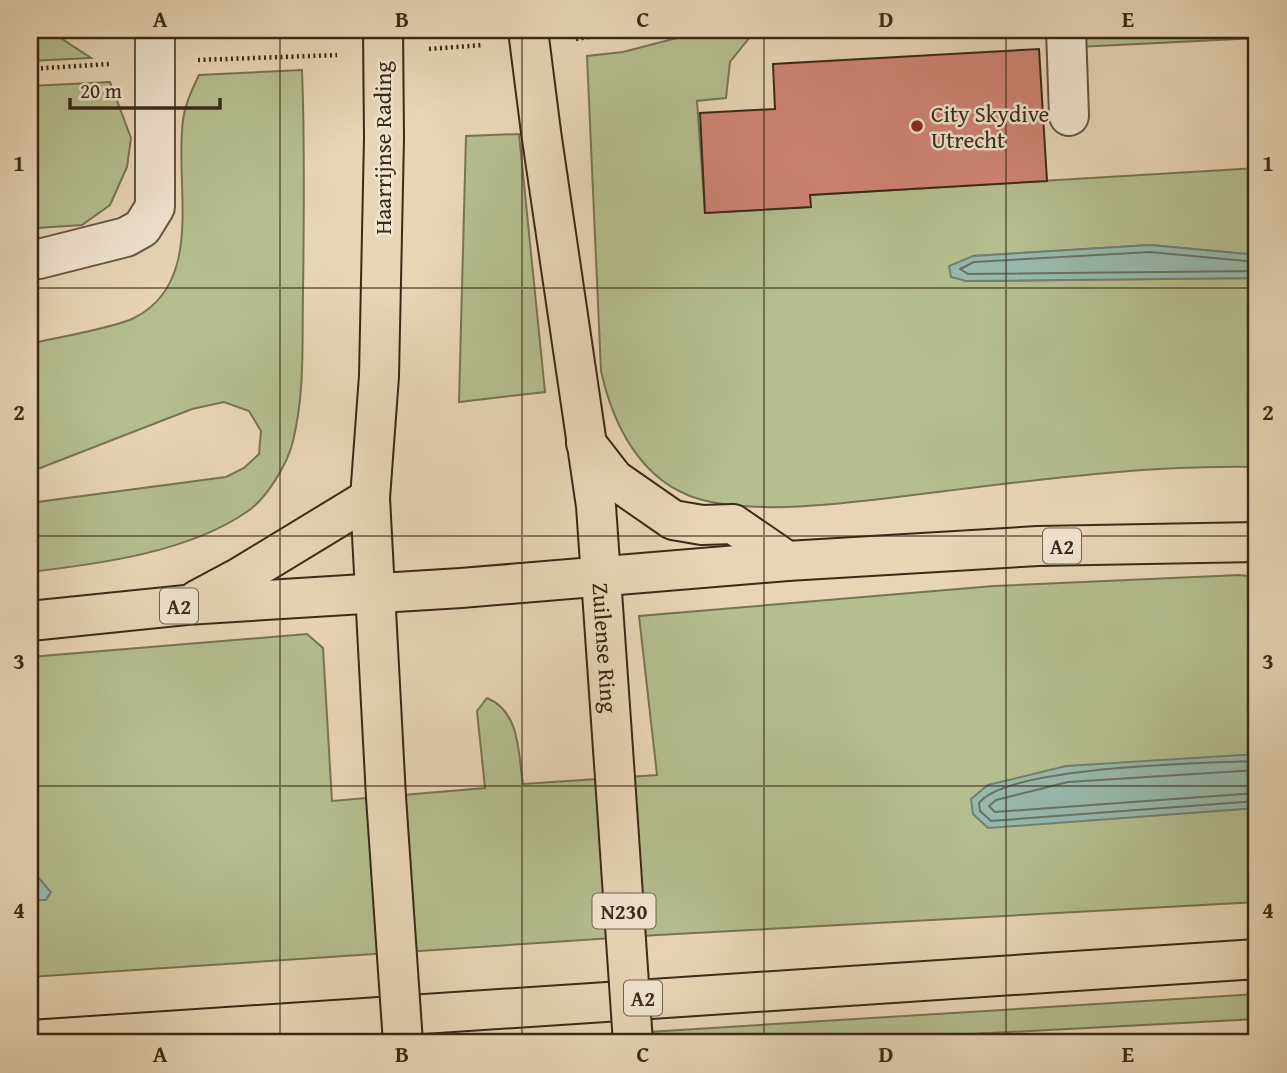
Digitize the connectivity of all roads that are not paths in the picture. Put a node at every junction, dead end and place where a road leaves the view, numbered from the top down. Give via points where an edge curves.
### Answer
1 (155, 30) edge
2 (383, 30) edge
3 (528, 30) edge
4 (1066, 30) edge
5 (1069, 116) dead end
6 (39, 259) dead end
7 (586, 443) junction
8 (370, 498) junction
9 (1257, 542) edge
10 (787, 561) junction
11 (601, 577) junction
12 (373, 594) junction
13 (186, 605) junction
14 (30, 621) edge
15 (1257, 959) edge
16 (30, 1040) edge
17 (403, 1043) edge
18 (633, 1043) edge

1 - 6 lane via 155,207 142,228 126,237
2 - 8 main road, Haarrijnse Rading, bridge via 379,376
3 - 7 main road, Zuilense Ring, bridge
4 - 5 lane
7 - 10 main road via 614,479 673,520 733,524
7 - 11 main road, Zuilense Ring
8 - 12 main road
8 - 13 main road, A2
9 - 10 main road, A2 via 1038,546
10 - 11 main road, A2
11 - 12 main road, A2
11 - 18 main road, Zuilense Ring / N230, bridge
12 - 13 main road, A2
12 - 17 main road, bridge
13 - 14 main road, A2
15 - 16 main road, A2

